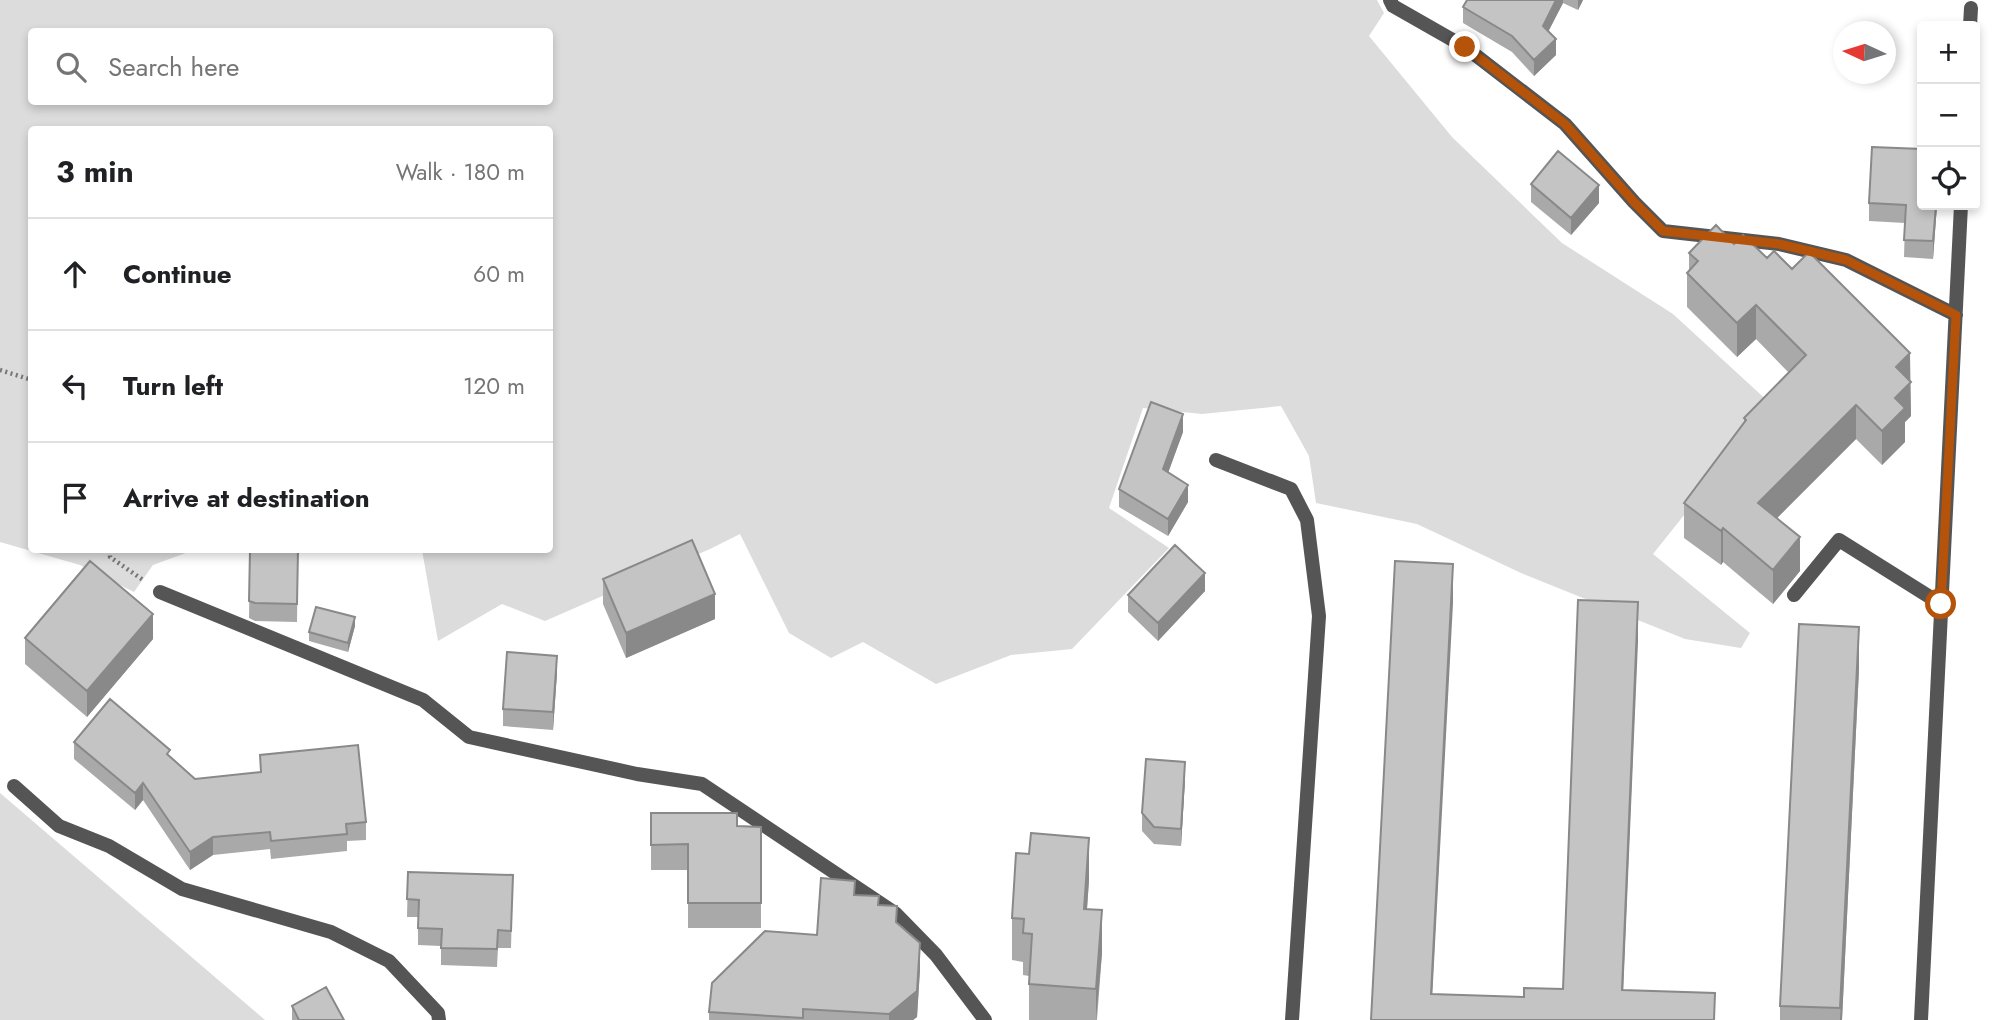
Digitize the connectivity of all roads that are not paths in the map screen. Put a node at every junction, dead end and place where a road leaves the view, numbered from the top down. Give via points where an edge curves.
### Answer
1 (1390, 0) edge
2 (1971, 8) dead end
3 (1970, 21) edge
4 (1961, 210) edge
5 (1956, 315) junction
6 (1216, 460) dead end
7 (160, 592) road end
8 (1794, 595) dead end
9 (1941, 604) junction
10 (14, 786) dead end
11 (439, 1020) edge
12 (985, 1020) edge
13 (1292, 1020) edge
14 (1921, 1020) edge

1 - 5 street via 1465,47 1565,124 1663,231 1779,244 1846,260
2 - 3 street
4 - 5 street
5 - 9 street
6 - 13 street via 1290,489 1307,520 1319,616
7 - 12 street via 423,700 468,737 702,784 895,913 936,955
8 - 9 street via 1839,540
9 - 14 street
10 - 11 street via 59,827 109,846 182,889 331,932 389,961 438,1013

